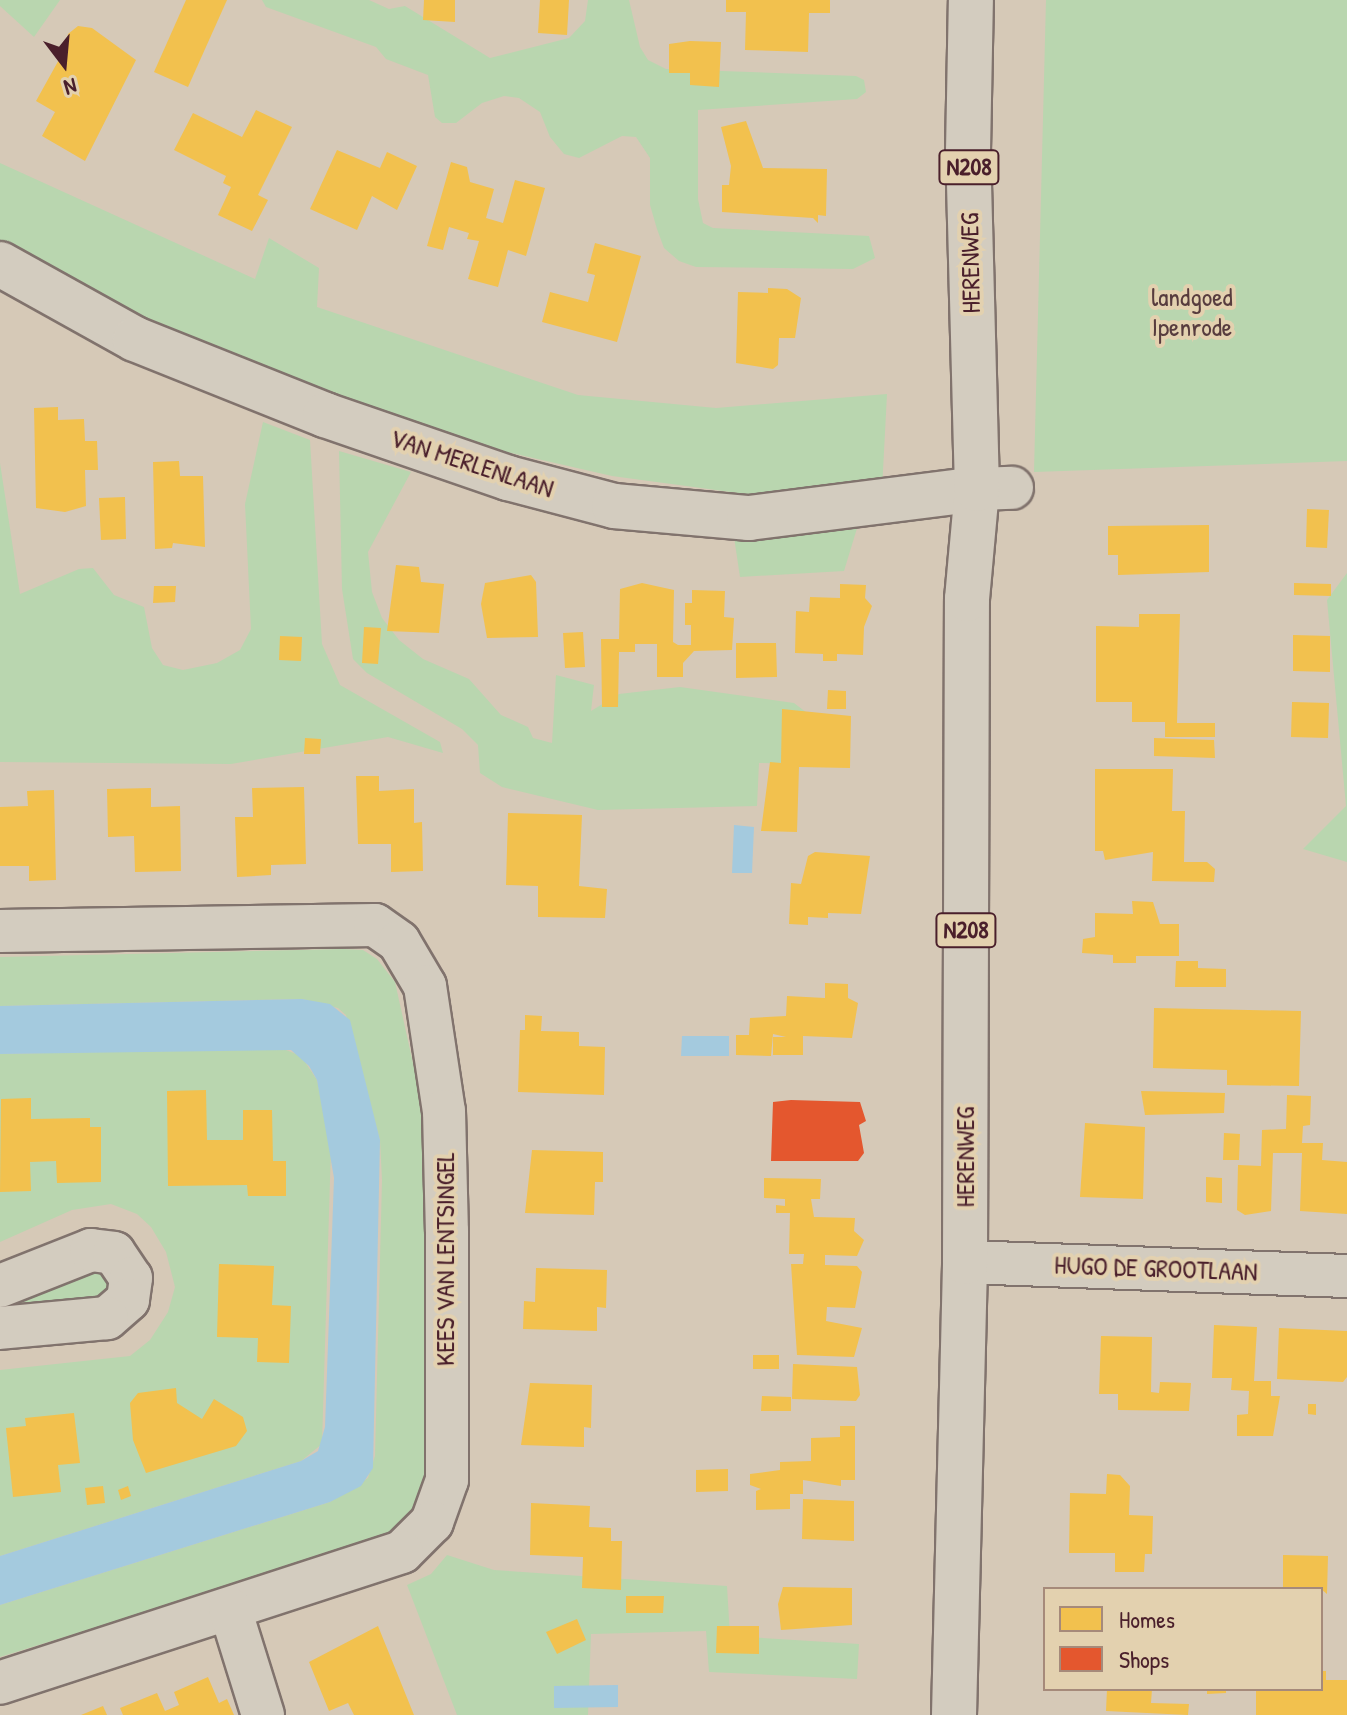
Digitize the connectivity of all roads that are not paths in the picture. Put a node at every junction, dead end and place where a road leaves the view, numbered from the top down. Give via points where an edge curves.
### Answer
1 (971, 0) edge
2 (0, 264) edge
3 (980, 489) junction
4 (0, 931) edge
5 (965, 1262) junction
6 (1347, 1276) edge
7 (0, 1286) edge
8 (0, 1328) edge
9 (230, 1609) junction
10 (0, 1683) edge
11 (263, 1715) edge
12 (954, 1715) edge

1 - 3 main road, HERENWEG / N208 via 971,333
2 - 3 main road, VAN MERLENLAAN via 135,339 325,415 508,478 614,506 749,518
3 - 5 main road, HERENWEG / N208 via 967,599
4 - 9 street, KEES VAN LENTSINGEL via 375,925 399,942 425,986 444,1111 447,1480 432,1522 402,1552
5 - 6 street, HUGO DE GROOTLAAN
5 - 12 main road, HERENWEG / N208
7 - 8 street via 91,1250 114,1253 131,1278 128,1300 107,1318
9 - 10 street, KEES VAN LENTSINGEL
9 - 11 street

